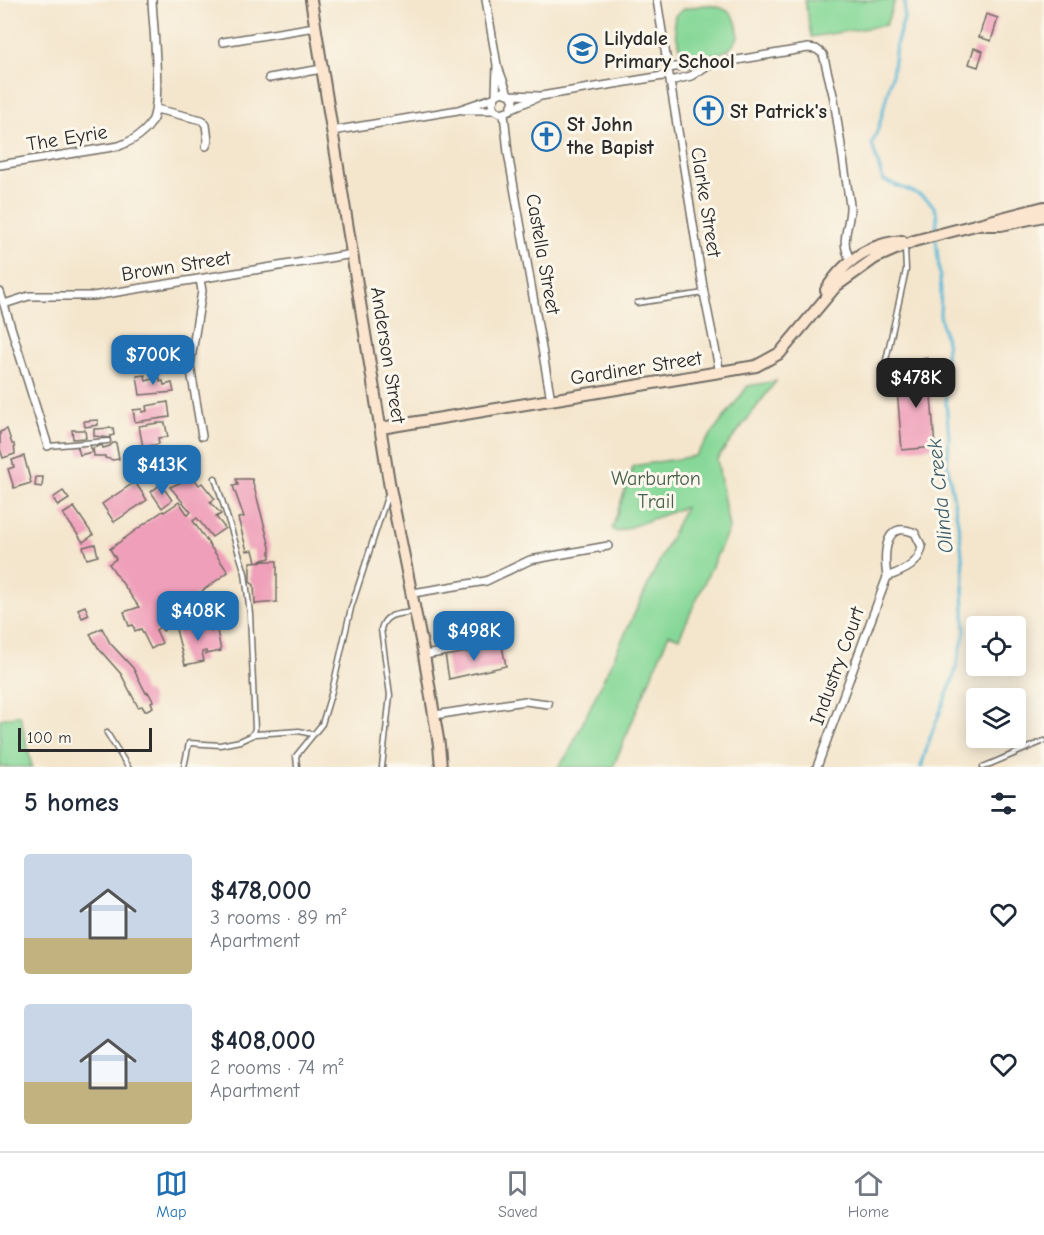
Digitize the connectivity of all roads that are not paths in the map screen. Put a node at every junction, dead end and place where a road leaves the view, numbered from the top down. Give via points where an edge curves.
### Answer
1 (152, 0) edge
2 (311, 0) edge
3 (486, 0) edge
4 (657, 0) edge
5 (315, 27) junction
6 (223, 42) dead end
7 (708, 64) junction
8 (497, 65) junction
9 (322, 69) junction
10 (669, 75) junction
11 (269, 78) dead end
12 (510, 94) junction
13 (494, 96) junction
14 (541, 96) junction
15 (512, 108) junction
16 (156, 109) junction
17 (458, 110) junction
18 (495, 110) junction
19 (504, 113) junction
20 (332, 131) junction
21 (206, 146) dead end
22 (0, 165) edge
23 (1044, 207) edge
24 (1044, 216) edge
25 (977, 226) junction
26 (921, 239) junction
27 (904, 244) junction
28 (353, 254) junction
29 (854, 264) junction
30 (200, 279) junction
31 (0, 292) edge
32 (704, 293) junction
33 (637, 303) dead end
34 (4, 304) junction
35 (886, 360) dead end
36 (720, 373) junction
37 (551, 400) junction
38 (381, 428) junction
39 (202, 436) dead end
40 (108, 441) dead end
41 (48, 446) joint
42 (215, 478) dead end
43 (390, 488) junction
44 (608, 546) dead end
45 (887, 577) junction
46 (413, 593) junction
47 (416, 611) junction
48 (466, 648) dead end
49 (424, 655) junction
50 (548, 704) dead end
51 (435, 715) junction
52 (107, 733) dead end
53 (312, 734) junction
54 (252, 735) junction
55 (1044, 741) edge
56 (129, 767) edge
57 (184, 767) edge
58 (297, 767) edge
59 (382, 767) edge
60 (434, 767) edge
61 (441, 767) edge
62 (817, 767) edge
63 (983, 767) edge

1 - 16 street
2 - 5 main road, Anderson Street
3 - 8 street
4 - 10 street, Clarke Street
5 - 6 street
5 - 9 main road, Anderson Street
7 - 10 street
7 - 10 street via 691,76
7 - 29 street via 808,48 819,50 825,58 850,208 844,244
8 - 12 street
8 - 13 street
9 - 11 street
9 - 20 main road, Anderson Street
10 - 14 street
10 - 32 street, Clarke Street
12 - 13 street
12 - 14 street
12 - 15 street
13 - 17 street
13 - 18 street
14 - 15 street
15 - 19 street
16 - 21 street via 202,120 206,125
16 - 22 street, The Eyrie via 143,133 119,146
17 - 18 street
17 - 20 street
18 - 19 street
19 - 37 street, Castella Street
20 - 28 main road, Anderson Street
23 - 25 main road
24 - 25 main road
25 - 26 main road
26 - 27 main road
26 - 29 main road via 864,251
27 - 29 main road
27 - 35 lane via 906,270
28 - 30 street, Brown Street
28 - 38 main road, Anderson Street
29 - 36 main road, Gardiner Street via 831,282 792,342 777,356 756,366
30 - 34 street, Brown Street via 93,296 29,296
30 - 39 street via 202,291 190,365
31 - 34 street
32 - 33 lane
32 - 36 street, Clarke Street
34 - 41 street
36 - 37 main road, Gardiner Street
37 - 38 main road, Gardiner Street
38 - 43 main road, Anderson Street
40 - 41 lane
42 - 54 lane via 245,573 254,683
43 - 46 main road, Anderson Street
43 - 53 lane via 351,608 322,724
44 - 46 street via 530,560 486,581
45 - 45 street, Industry Court via 884,554 890,536 898,530 915,533 922,547 920,557 913,566
45 - 62 street, Industry Court
46 - 47 main road, Anderson Street
47 - 49 main road, Anderson Street
47 - 59 lane via 390,616 381,629 390,695
48 - 49 street
49 - 51 main road, Anderson Street
50 - 51 street via 525,701
51 - 60 main road, Anderson Street
51 - 61 main road, Anderson Street
52 - 56 lane
53 - 54 lane via 299,731
53 - 58 lane via 296,756
54 - 57 lane via 220,745 189,743
55 - 63 lane

